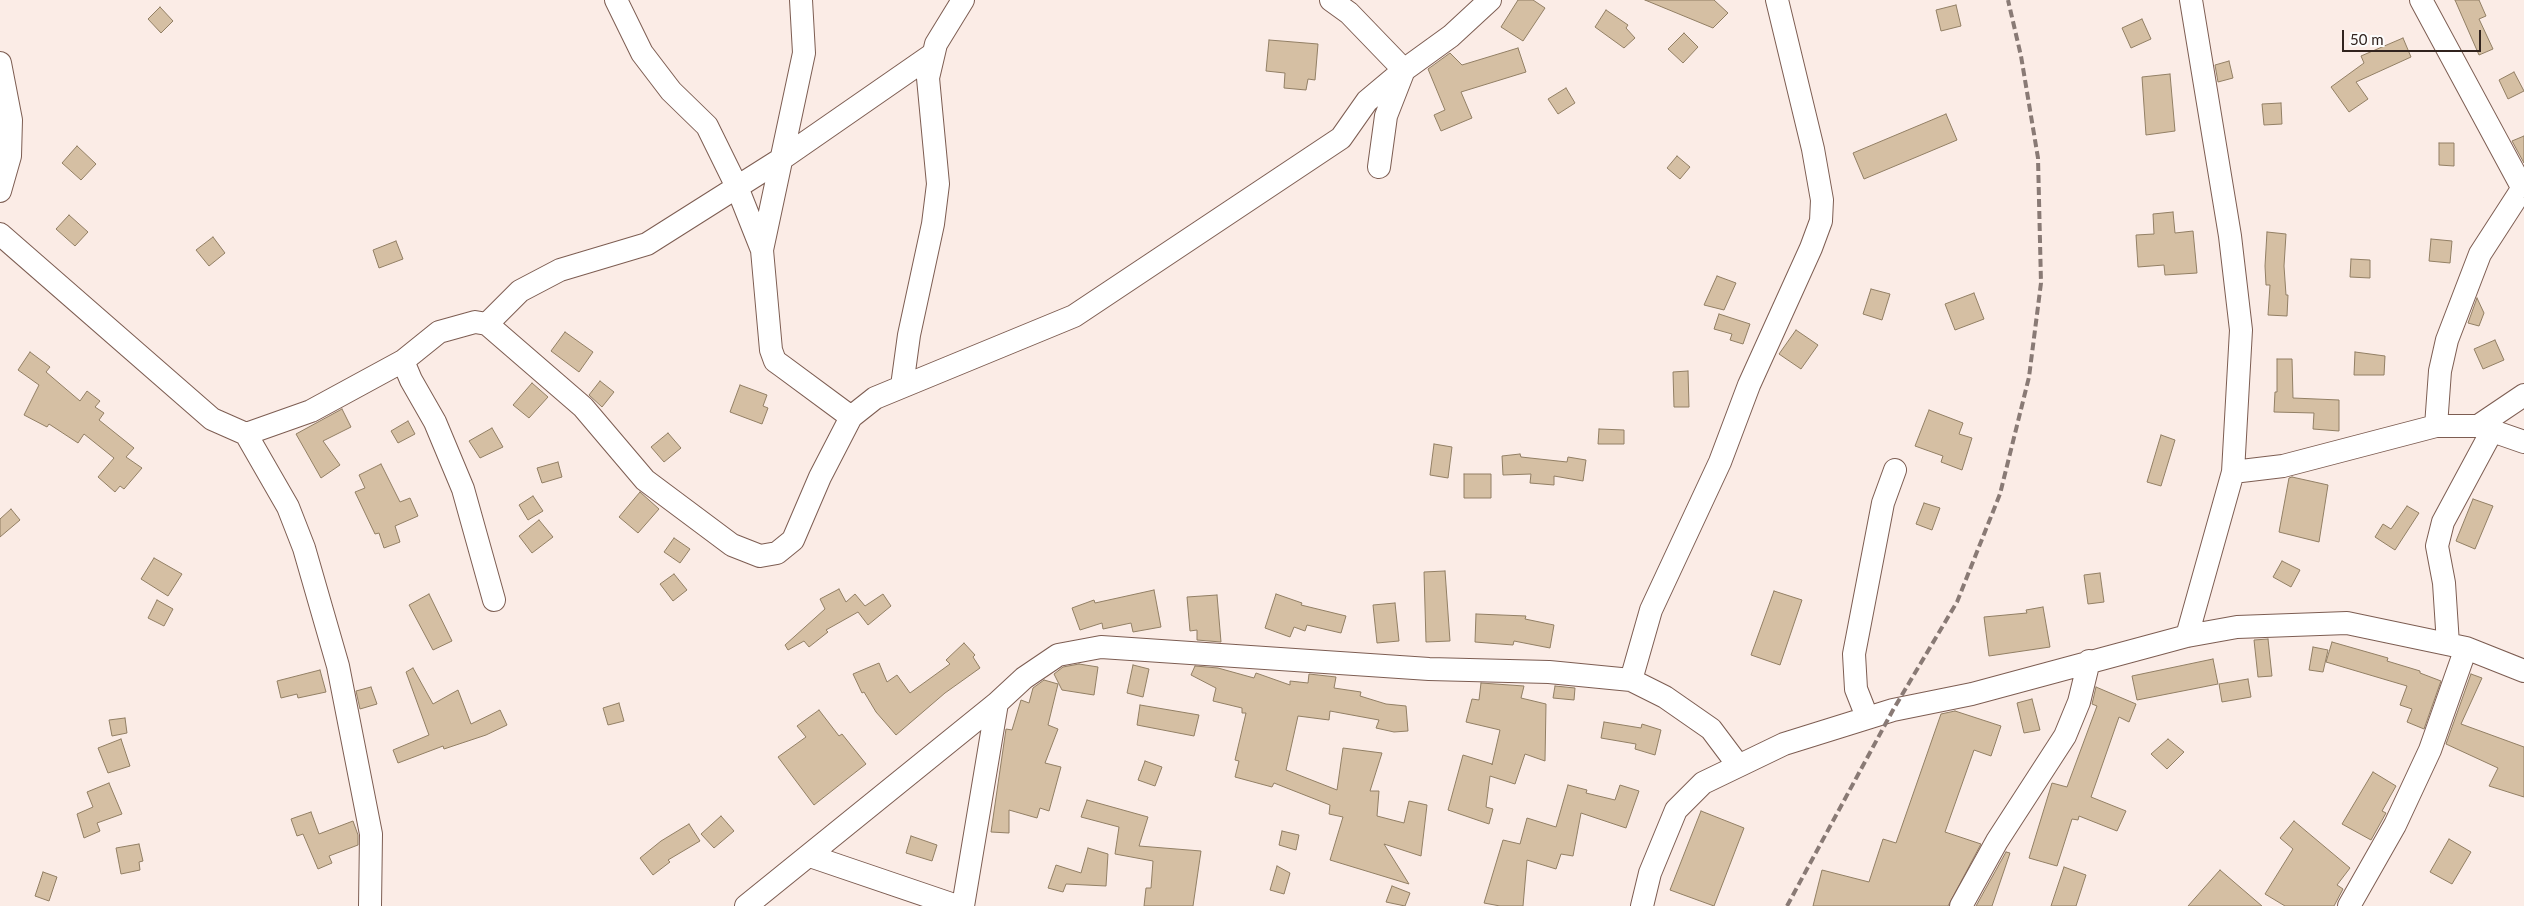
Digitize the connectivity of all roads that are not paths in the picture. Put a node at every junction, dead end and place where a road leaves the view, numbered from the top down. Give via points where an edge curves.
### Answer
1 (616, 0) edge
2 (801, 0) edge
3 (963, 0) edge
4 (1331, 0) edge
5 (1490, 0) edge
6 (1777, 0) edge
7 (2192, 0) edge
8 (2421, 0) edge
9 (933, 54) junction
10 (0, 63) edge
11 (1404, 70) junction
12 (783, 158) junction
13 (1379, 168) dead end
14 (2523, 186) edge
15 (737, 187) junction
16 (0, 191) edge
17 (0, 234) edge
18 (762, 250) junction
19 (487, 324) junction
20 (404, 361) junction
21 (902, 386) junction
22 (2524, 395) edge
23 (851, 417) junction
24 (2436, 426) junction
25 (2485, 428) junction
26 (246, 434) junction
27 (2524, 442) edge
28 (1895, 470) dead end
29 (2233, 472) junction
30 (494, 600) dead end
31 (2187, 636) junction
32 (2457, 646) junction
33 (2089, 661) junction
34 (2524, 671) edge
35 (1631, 680) junction
36 (996, 703) junction
37 (1868, 717) junction
38 (1738, 765) junction
39 (810, 856) junction
40 (370, 906) edge
41 (746, 906) edge
42 (956, 906) edge
43 (963, 906) edge
44 (1642, 906) edge
45 (1962, 906) edge
46 (2349, 906) edge

1 - 15 street via 642,53 671,91 707,126
2 - 12 street via 804,53
3 - 9 street
4 - 11 street via 1349,13
5 - 11 street via 1451,36
6 - 35 street via 1813,149 1822,200 1821,221 1749,386 1720,462 1651,610
7 - 29 street via 2230,236 2241,330
8 - 14 street
9 - 12 street
9 - 21 street via 928,78 938,184
10 - 16 street via 11,120 10,156
11 - 13 street via 1386,116
11 - 21 street via 1367,101 1341,138 1074,316
12 - 15 street
12 - 18 street
14 - 24 street via 2480,254 2447,340 2440,371
15 - 18 street
15 - 19 street via 647,244 560,270 520,291
17 - 26 street via 212,419
18 - 23 street via 771,350 775,361
19 - 20 street via 475,322 439,332
19 - 23 street via 583,407 645,480 732,545 760,556 777,553 793,540
20 - 26 street via 311,411
20 - 30 street via 464,489
21 - 23 street via 875,398
22 - 25 street
24 - 25 street
24 - 29 street via 2283,466
25 - 27 street
25 - 32 street via 2443,522 2437,546
26 - 40 street via 288,507 304,548 338,666 371,834
28 - 37 street via 1883,503 1854,654 1856,689
29 - 31 street
31 - 32 street via 2237,627 2347,622
31 - 33 street
32 - 34 street
32 - 46 street via 2426,758 2395,825
33 - 37 street via 1972,694
33 - 45 street via 2079,702 2065,736 1997,841
35 - 36 street via 1549,672 1429,669 1101,647 1058,655 1024,678
35 - 38 street via 1665,697 1711,730
36 - 39 street
36 - 43 street
37 - 38 street via 1784,744
38 - 44 street via 1702,783 1676,810 1650,873
39 - 41 street
39 - 42 street

